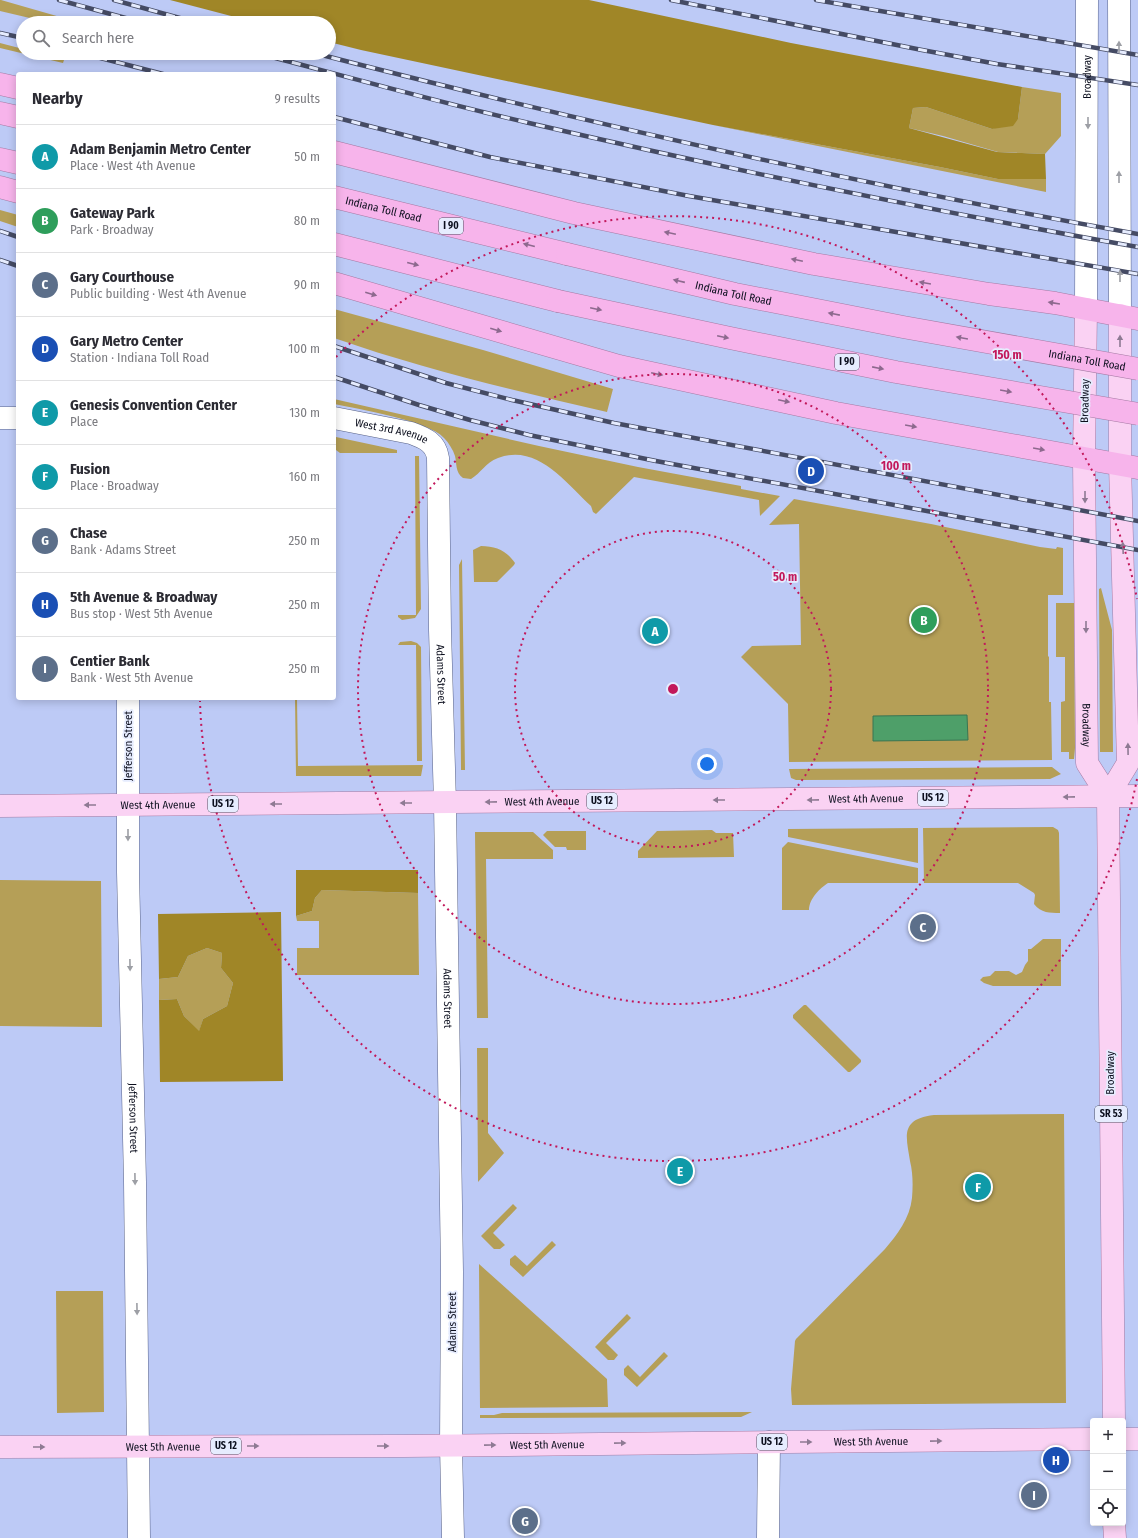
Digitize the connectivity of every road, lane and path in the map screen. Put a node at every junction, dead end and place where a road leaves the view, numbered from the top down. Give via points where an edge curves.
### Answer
1 (1087, 0) edge
2 (1119, 0) edge
3 (0, 84) edge
4 (16, 88) edge
5 (0, 113) edge
6 (16, 117) edge
7 (336, 153) edge
8 (0, 159) edge
9 (16, 163) edge
10 (0, 187) edge
11 (16, 191) edge
12 (336, 197) edge
13 (336, 245) edge
14 (336, 284) edge
15 (1086, 309) junction
16 (1129, 317) edge
17 (1138, 369) edge
18 (1138, 414) edge
19 (0, 418) edge
20 (16, 418) edge
21 (336, 418) edge
22 (438, 458) joint
23 (1084, 458) junction
24 (1129, 466) edge
25 (128, 700) edge
26 (1108, 796) junction
27 (1138, 796) edge
28 (445, 803) junction
29 (128, 805) junction
30 (0, 806) edge
31 (1114, 1418) edge
32 (1090, 1439) edge
33 (1126, 1439) edge
34 (1138, 1439) edge
35 (769, 1442) junction
36 (138, 1446) junction
37 (451, 1446) junction
38 (0, 1447) edge
39 (1114, 1526) edge
40 (139, 1538) edge
41 (453, 1538) edge
42 (768, 1538) edge
43 (1114, 1538) edge

1 -> 15 street, Broadway
16 -> 2 street
3 - 4 highway
5 - 6 highway
15 -> 7 highway via 814,264 574,213
8 - 9 highway
10 - 11 highway
17 -> 12 highway, Indiana Toll Road / I 90, bridge via 735,294
13 -> 18 highway, I 90, bridge via 558,301 730,338 896,372
14 -> 23 highway via 619,366 836,413
15 - 16 highway
15 - 23 main road, Broadway
24 -> 16 main road
19 - 20 street
21 - 22 street, West 3rd Avenue via 422,437 435,448
22 - 28 street, Adams Street
23 - 24 highway
23 -> 26 main road, Broadway via 1087,763
26 -> 24 main road via 1128,763
25 - 29 street, Jefferson Street
26 - 27 main road, US 12
26 -> 28 main road, West 4th Avenue / US 12
26 - 31 main road, Broadway / SR 53
28 -> 29 main road, West 4th Avenue / US 12
28 - 37 street, Adams Street via 452,1272
29 -> 30 main road, West 4th Avenue / US 12
29 -> 36 street, Jefferson Street
35 -> 32 main road, West 5th Avenue / US 12
33 - 34 main road
37 -> 35 main road, West 5th Avenue / US 12
35 - 42 street
36 -> 37 main road, West 5th Avenue / US 12
38 -> 36 main road, West 5th Avenue / US 12
36 - 40 street, Jefferson Street
37 - 41 street, Adams Street
39 - 43 main road

